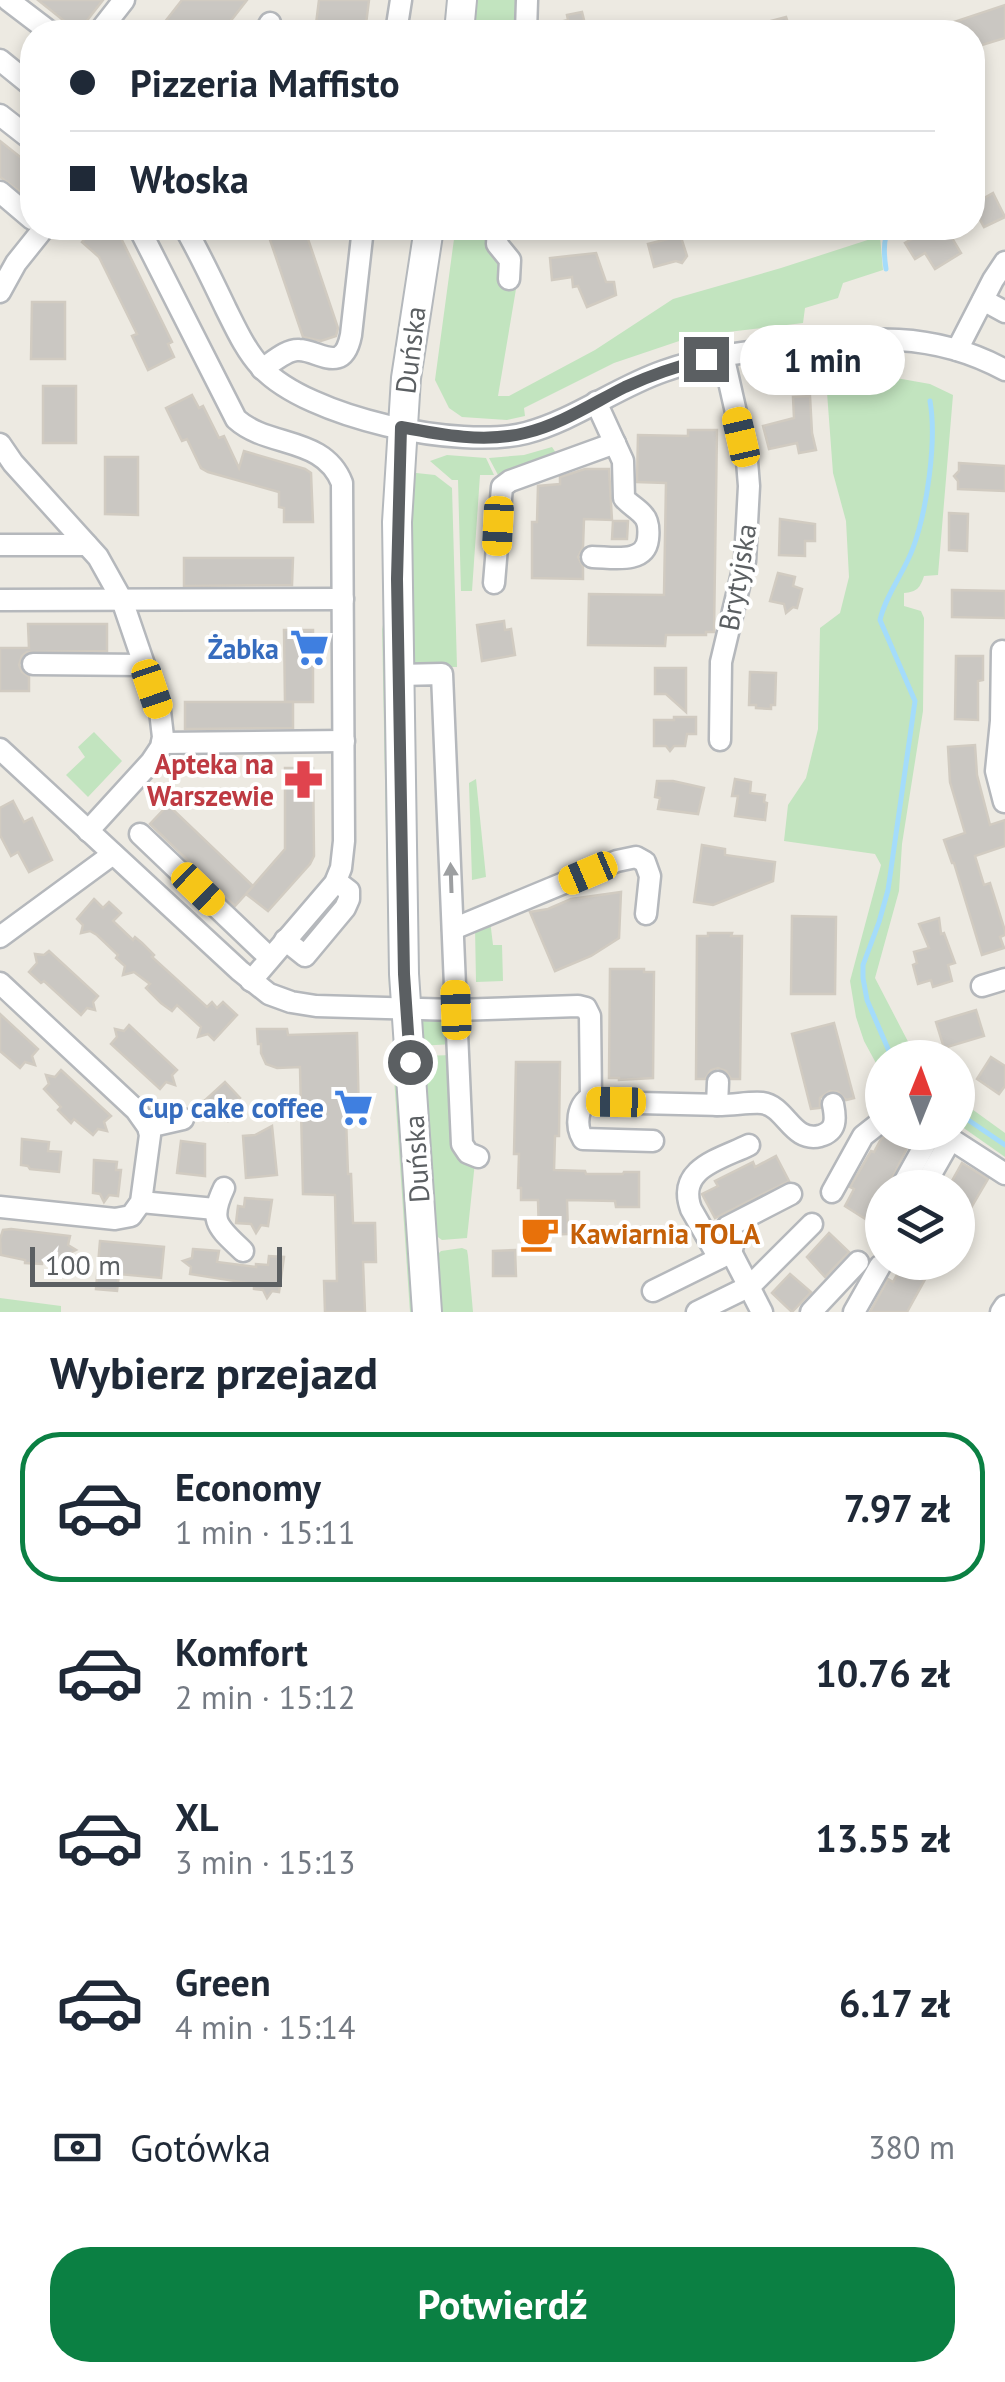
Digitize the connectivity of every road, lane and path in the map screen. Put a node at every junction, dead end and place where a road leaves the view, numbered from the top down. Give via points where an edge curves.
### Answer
1 (8, 0) edge
2 (124, 0) edge
3 (34, 20) edge
4 (108, 20) edge
5 (0, 60) edge
6 (20, 76) edge
7 (0, 115) edge
8 (20, 131) edge
9 (0, 192) edge
10 (20, 209) edge
11 (33, 240) edge
12 (145, 240) edge
13 (192, 240) edge
14 (363, 240) edge
15 (427, 240) edge
16 (497, 240) edge
17 (1005, 262) edge
18 (3, 278) edge
19 (508, 280) dead end
20 (983, 300) junction
21 (1005, 312) edge
22 (958, 350) junction
23 (723, 356) junction
24 (262, 368) junction
25 (1005, 370) edge
26 (596, 402) junction
27 (401, 427) junction
28 (614, 443) junction
29 (2, 452) edge
30 (0, 545) edge
31 (87, 545) junction
32 (592, 557) dead end
33 (494, 584) dead end
34 (344, 599) junction
35 (0, 600) edge
36 (122, 600) junction
37 (1002, 651) dead end
38 (33, 664) dead end
39 (144, 665) junction
40 (398, 675) junction
41 (720, 740) dead end
42 (344, 741) junction
43 (162, 743) junction
44 (1001, 744) edge
45 (0, 748) edge
46 (1004, 802) edge
47 (88, 831) junction
48 (140, 834) dead end
49 (113, 854) junction
50 (646, 914) dead end
51 (453, 929) junction
52 (0, 937) edge
53 (270, 958) junction
54 (1005, 979) edge
55 (251, 981) junction
56 (0, 984) edge
57 (982, 986) dead end
58 (406, 1009) junction
59 (456, 1010) junction
60 (718, 1082) dead end
61 (591, 1097) junction
62 (833, 1104) dead end
63 (717, 1105) junction
64 (183, 1119) dead end
65 (148, 1127) junction
66 (865, 1134) edge
67 (653, 1141) dead end
68 (750, 1145) dead end
69 (930, 1150) edge
70 (966, 1150) edge
71 (478, 1157) dead end
72 (915, 1170) edge
73 (1005, 1174) edge
74 (224, 1188) dead end
75 (832, 1192) dead end
76 (791, 1194) dead end
77 (142, 1202) junction
78 (0, 1207) edge
79 (214, 1208) junction
80 (812, 1224) dead end
81 (244, 1251) dead end
82 (726, 1255) junction
83 (858, 1262) dead end
84 (872, 1280) edge
85 (750, 1286) junction
86 (654, 1291) dead end
87 (427, 1312) edge
88 (698, 1312) edge
89 (762, 1312) edge
90 (812, 1312) edge
91 (854, 1312) edge

1 - 3 street
2 - 4 street
5 - 6 street
7 - 8 street
9 - 10 street
11 - 18 street
12 - 34 street via 236,419 320,454 339,476
13 - 24 street
14 - 24 street via 345,350 326,359 292,350
15 - 27 street, Duńska
16 - 19 street via 510,260
17 - 20 street
20 - 21 street
20 - 22 street
22 - 23 street via 884,338
22 - 25 street
23 - 26 street via 664,371
23 - 41 street, Brytyjska via 749,486 745,561 721,662
24 - 27 street via 306,400
26 - 27 street via 501,437
26 - 28 street
27 - 40 street, Duńska
28 - 32 street via 623,461 624,498 645,517 648,543 636,557
28 - 33 street via 502,488
29 - 31 street
30 - 31 street
31 - 36 street
34 - 36 street
34 - 42 street
35 - 36 street
36 - 39 street
37 - 44 street
38 - 39 street
39 - 43 street via 160,712
51 -> 40 street via 442,674
40 - 58 street, Duńska
42 - 43 street
42 - 53 street via 343,849 336,881
43 - 47 street
44 - 46 street via 996,771
45 - 47 street
47 - 49 street
48 - 53 street
49 - 52 street
49 - 55 street
50 - 51 street via 649,871 630,857
51 - 59 street
53 - 55 street
54 - 57 street
55 - 58 street via 291,1002
56 - 65 street
58 - 59 street
58 - 87 street, Duńska
59 - 61 street via 586,1008
59 - 71 street via 462,1144
60 - 63 street
61 - 63 street
61 - 67 street via 580,1109 584,1139
62 - 63 street via 833,1128 816,1137 795,1130 766,1104
64 - 65 street
65 - 77 street
66 - 75 street
68 - 82 street via 698,1170 689,1184 692,1209
69 - 72 street
70 - 73 street
74 - 79 street
76 - 82 street via 727,1228 734,1239
77 - 78 street via 131,1216 115,1219
77 - 79 street
79 - 81 street via 220,1229
80 - 85 street
82 - 85 street
82 - 86 street
83 - 90 street
84 - 91 street
85 - 88 street
85 - 89 street

